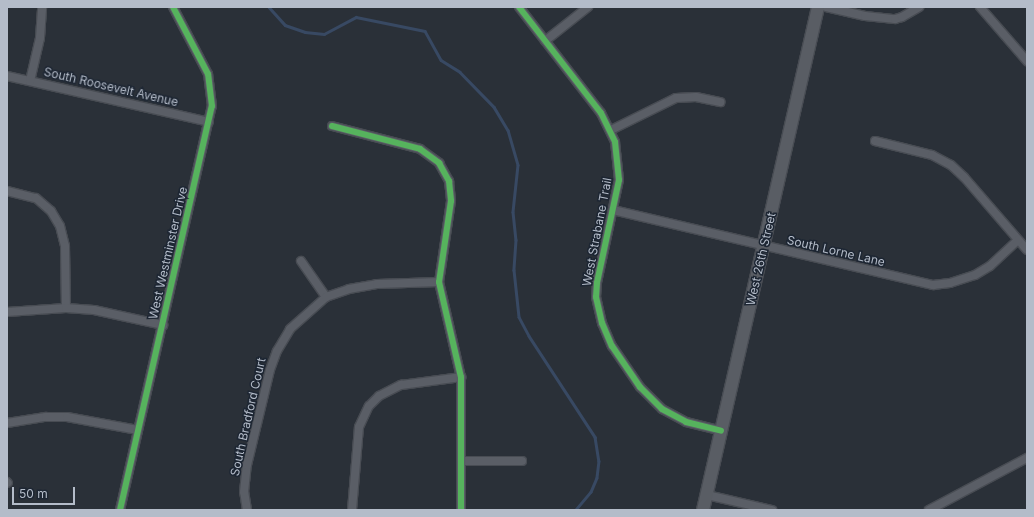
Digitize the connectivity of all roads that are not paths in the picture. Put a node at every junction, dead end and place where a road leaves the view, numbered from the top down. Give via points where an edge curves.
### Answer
1 (42, 7) edge
2 (173, 7) edge
3 (519, 7) edge
4 (588, 7) edge
5 (818, 7) edge
6 (826, 7) edge
7 (919, 7) edge
8 (980, 7) edge
9 (544, 41) junction
10 (1027, 61) edge
11 (7, 76) edge
12 (30, 81) junction
13 (720, 102) dead end
14 (209, 122) junction
15 (332, 126) dead end
16 (612, 130) junction
17 (875, 141) dead end
18 (7, 191) edge
19 (613, 210) junction
20 (1018, 240) junction
21 (764, 246) junction
22 (1027, 250) edge
23 (302, 261) dead end
24 (439, 282) junction
25 (326, 297) junction
26 (66, 308) junction
27 (7, 312) edge
28 (163, 325) junction
29 (461, 377) junction
30 (7, 423) edge
31 (138, 430) junction
32 (721, 431) junction
33 (1027, 458) edge
34 (462, 461) junction
35 (522, 461) dead end
36 (707, 495) junction
37 (120, 510) edge
38 (247, 510) edge
39 (352, 510) edge
40 (461, 510) edge
41 (703, 510) edge
42 (772, 510) edge
43 (929, 510) edge

1 - 12 street via 40,38
2 - 14 street, West Westminster Drive via 208,74 212,106
3 - 9 street, West Strabane Trail
4 - 9 street
5 - 21 main road, West 26th Street
6 - 7 street via 865,16 895,19
8 - 10 street
9 - 16 street, West Strabane Trail
11 - 12 street, South Roosevelt Avenue
12 - 14 street, South Roosevelt Avenue
13 - 16 street via 696,97 676,98
14 - 28 street, West Westminster Drive
15 - 24 street via 408,144 430,155 439,163 449,182 451,196
16 - 19 street, West Strabane Trail via 620,169
17 - 20 street via 932,155 950,165 964,177
18 - 26 street via 36,198 46,205 60,226 65,246
19 - 21 street, South Lorne Lane
19 - 32 street, West Strabane Trail via 596,296 602,323 612,346 640,387 662,409 686,422
20 - 21 street, South Lorne Lane via 990,266 975,274 950,283 933,285
20 - 22 street
21 - 32 main road, West 26th Street
23 - 25 street
24 - 25 street, South Bradford Court via 371,284
24 - 29 street
25 - 38 street, South Bradford Court via 298,320 277,351 247,465 244,492
26 - 27 street
26 - 28 street via 94,310
28 - 31 street, West Westminster Drive
29 - 34 street
29 - 39 street via 401,385 379,396 369,406 359,427
30 - 31 street via 46,417 67,417
31 - 37 street, West Westminster Drive
32 - 36 main road, West 26th Street
33 - 43 street
34 - 35 street
34 - 40 street
36 - 41 main road, West 26th Street
36 - 42 street

